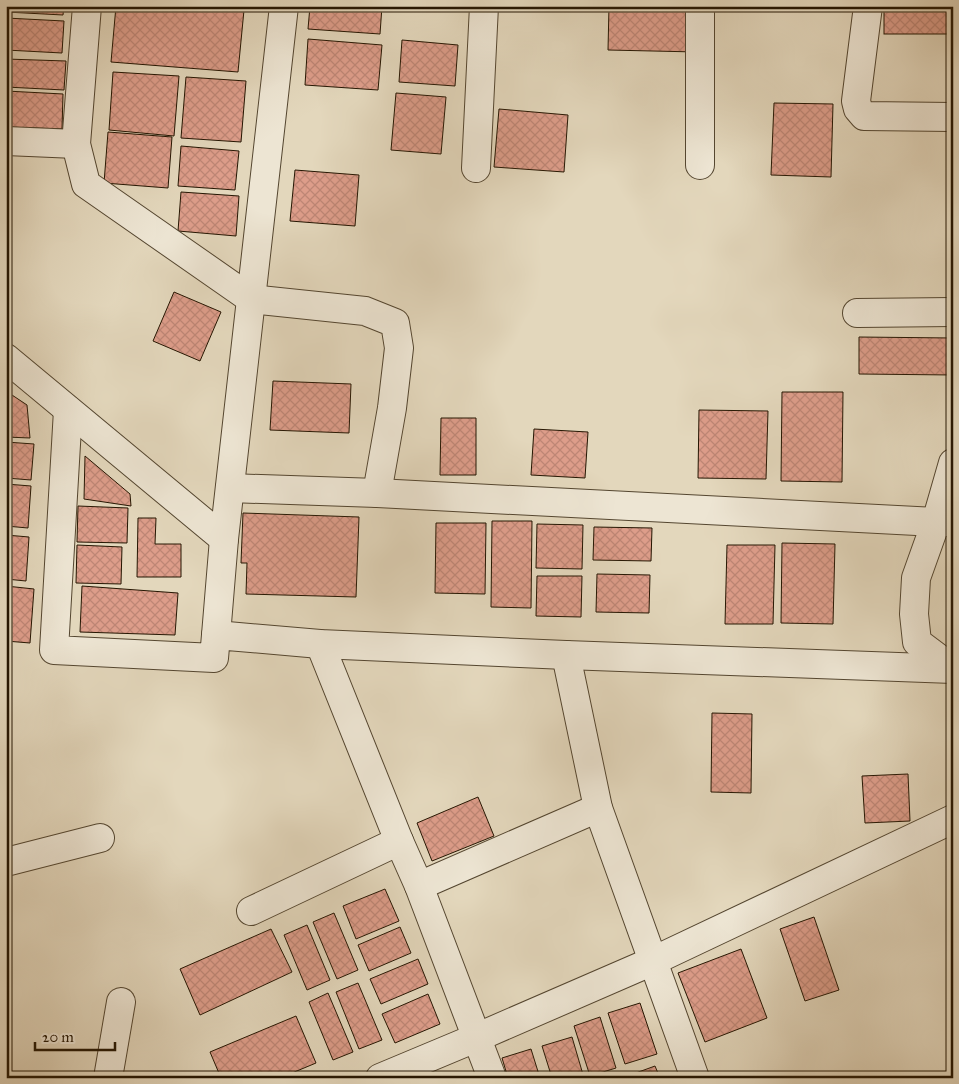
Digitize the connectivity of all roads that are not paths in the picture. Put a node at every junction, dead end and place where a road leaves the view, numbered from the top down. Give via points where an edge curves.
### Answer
1 (87, 6) edge
2 (284, 6) edge
3 (484, 6) edge
4 (700, 6) edge
5 (868, 6) edge
6 (953, 118) edge
7 (6, 141) edge
8 (76, 144) junction
9 (700, 165) dead end
10 (476, 168) dead end
11 (251, 299) junction
12 (953, 312) edge
13 (857, 313) dead end
14 (6, 358) edge
15 (68, 410) junction
16 (953, 463) edge
17 (230, 488) junction
18 (377, 493) junction
19 (944, 522) edge
20 (224, 539) junction
21 (216, 635) junction
22 (320, 644) junction
23 (566, 655) junction
24 (953, 669) edge
25 (598, 808) junction
26 (953, 819) edge
27 (100, 838) dead end
28 (400, 841) junction
29 (6, 862) edge
30 (419, 886) junction
31 (252, 911) dead end
32 (653, 961) junction
33 (121, 1002) dead end
34 (478, 1037) junction
35 (108, 1078) edge
36 (380, 1078) edge
37 (492, 1078) edge
38 (696, 1078) edge

1 - 8 street
2 - 11 street
3 - 10 street
4 - 9 street
5 - 6 street via 856,102 858,110 864,116
7 - 8 street
8 - 11 street via 86,184
11 - 17 street
11 - 18 street via 366,311 395,323 399,348
12 - 13 street
14 - 15 street
15 - 20 street
15 - 21 street via 54,650 214,658
16 - 19 street
17 - 18 street
17 - 20 street
18 - 19 street
19 - 24 street via 916,578 914,614 917,642
20 - 21 street
21 - 22 street
22 - 23 street
22 - 28 street
23 - 24 street
23 - 25 street
25 - 30 street
25 - 32 street
26 - 32 street
27 - 29 street
28 - 30 street
28 - 31 street
30 - 34 street
32 - 34 street
32 - 38 street
33 - 35 street
34 - 36 street
34 - 37 street

